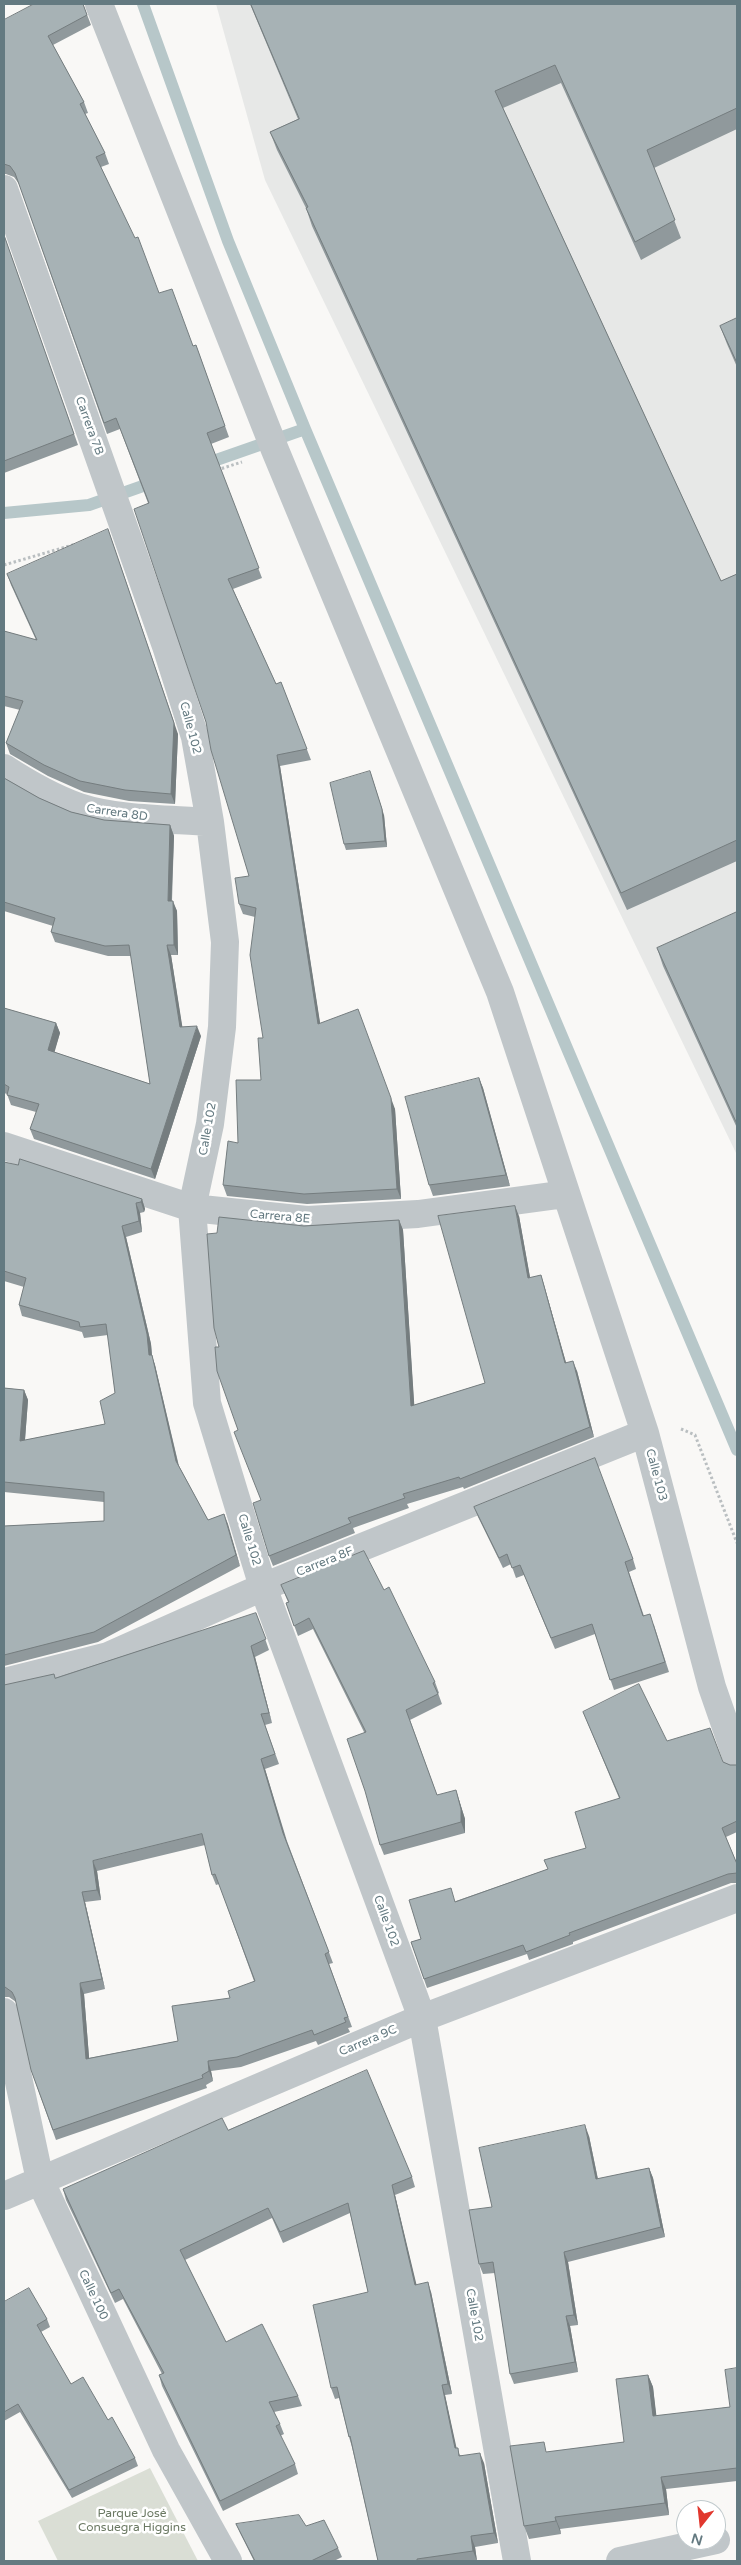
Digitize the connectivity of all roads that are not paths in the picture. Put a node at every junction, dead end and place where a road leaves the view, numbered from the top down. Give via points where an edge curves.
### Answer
1 (99, 4) edge
2 (4, 188) edge
3 (117, 507) joint
4 (4, 768) edge
5 (210, 822) junction
6 (4, 1146) edge
7 (566, 1194) junction
8 (192, 1208) junction
9 (645, 1433) junction
10 (263, 1587) junction
11 (4, 1682) edge
12 (737, 1759) edge
13 (737, 1898) edge
14 (4, 2012) edge
15 (422, 2018) junction
16 (40, 2180) junction
17 (4, 2196) edge
18 (676, 2549) edge
19 (228, 2561) edge
20 (517, 2561) edge
21 (620, 2561) edge

1 - 7 street, Calle 103 via 272,441 500,992
2 - 3 street, Carrera 7B
3 - 5 street, Calle 102 via 194,737
4 - 5 street, Carrera 8D via 46,793 80,808 125,816
5 - 8 street, Calle 102 via 225,942 222,1027 210,1124
6 - 8 street, Carrera 8E
7 - 8 street, Carrera 8E via 418,1214 307,1220
7 - 9 street, Calle 103
8 - 10 street, Calle 102 via 207,1403
9 - 10 street, Carrera 8F
9 - 12 street, Calle 103 via 712,1687
10 - 11 street, Carrera 8F via 108,1656
10 - 15 street, Calle 102
13 - 15 street, Carrera 9C
14 - 16 street, Calle 100
15 - 16 street, Carrera 9C
15 - 20 street, Calle 102
16 - 17 street, Carrera 9C
16 - 19 street, Calle 100 via 166,2450
18 - 21 street

